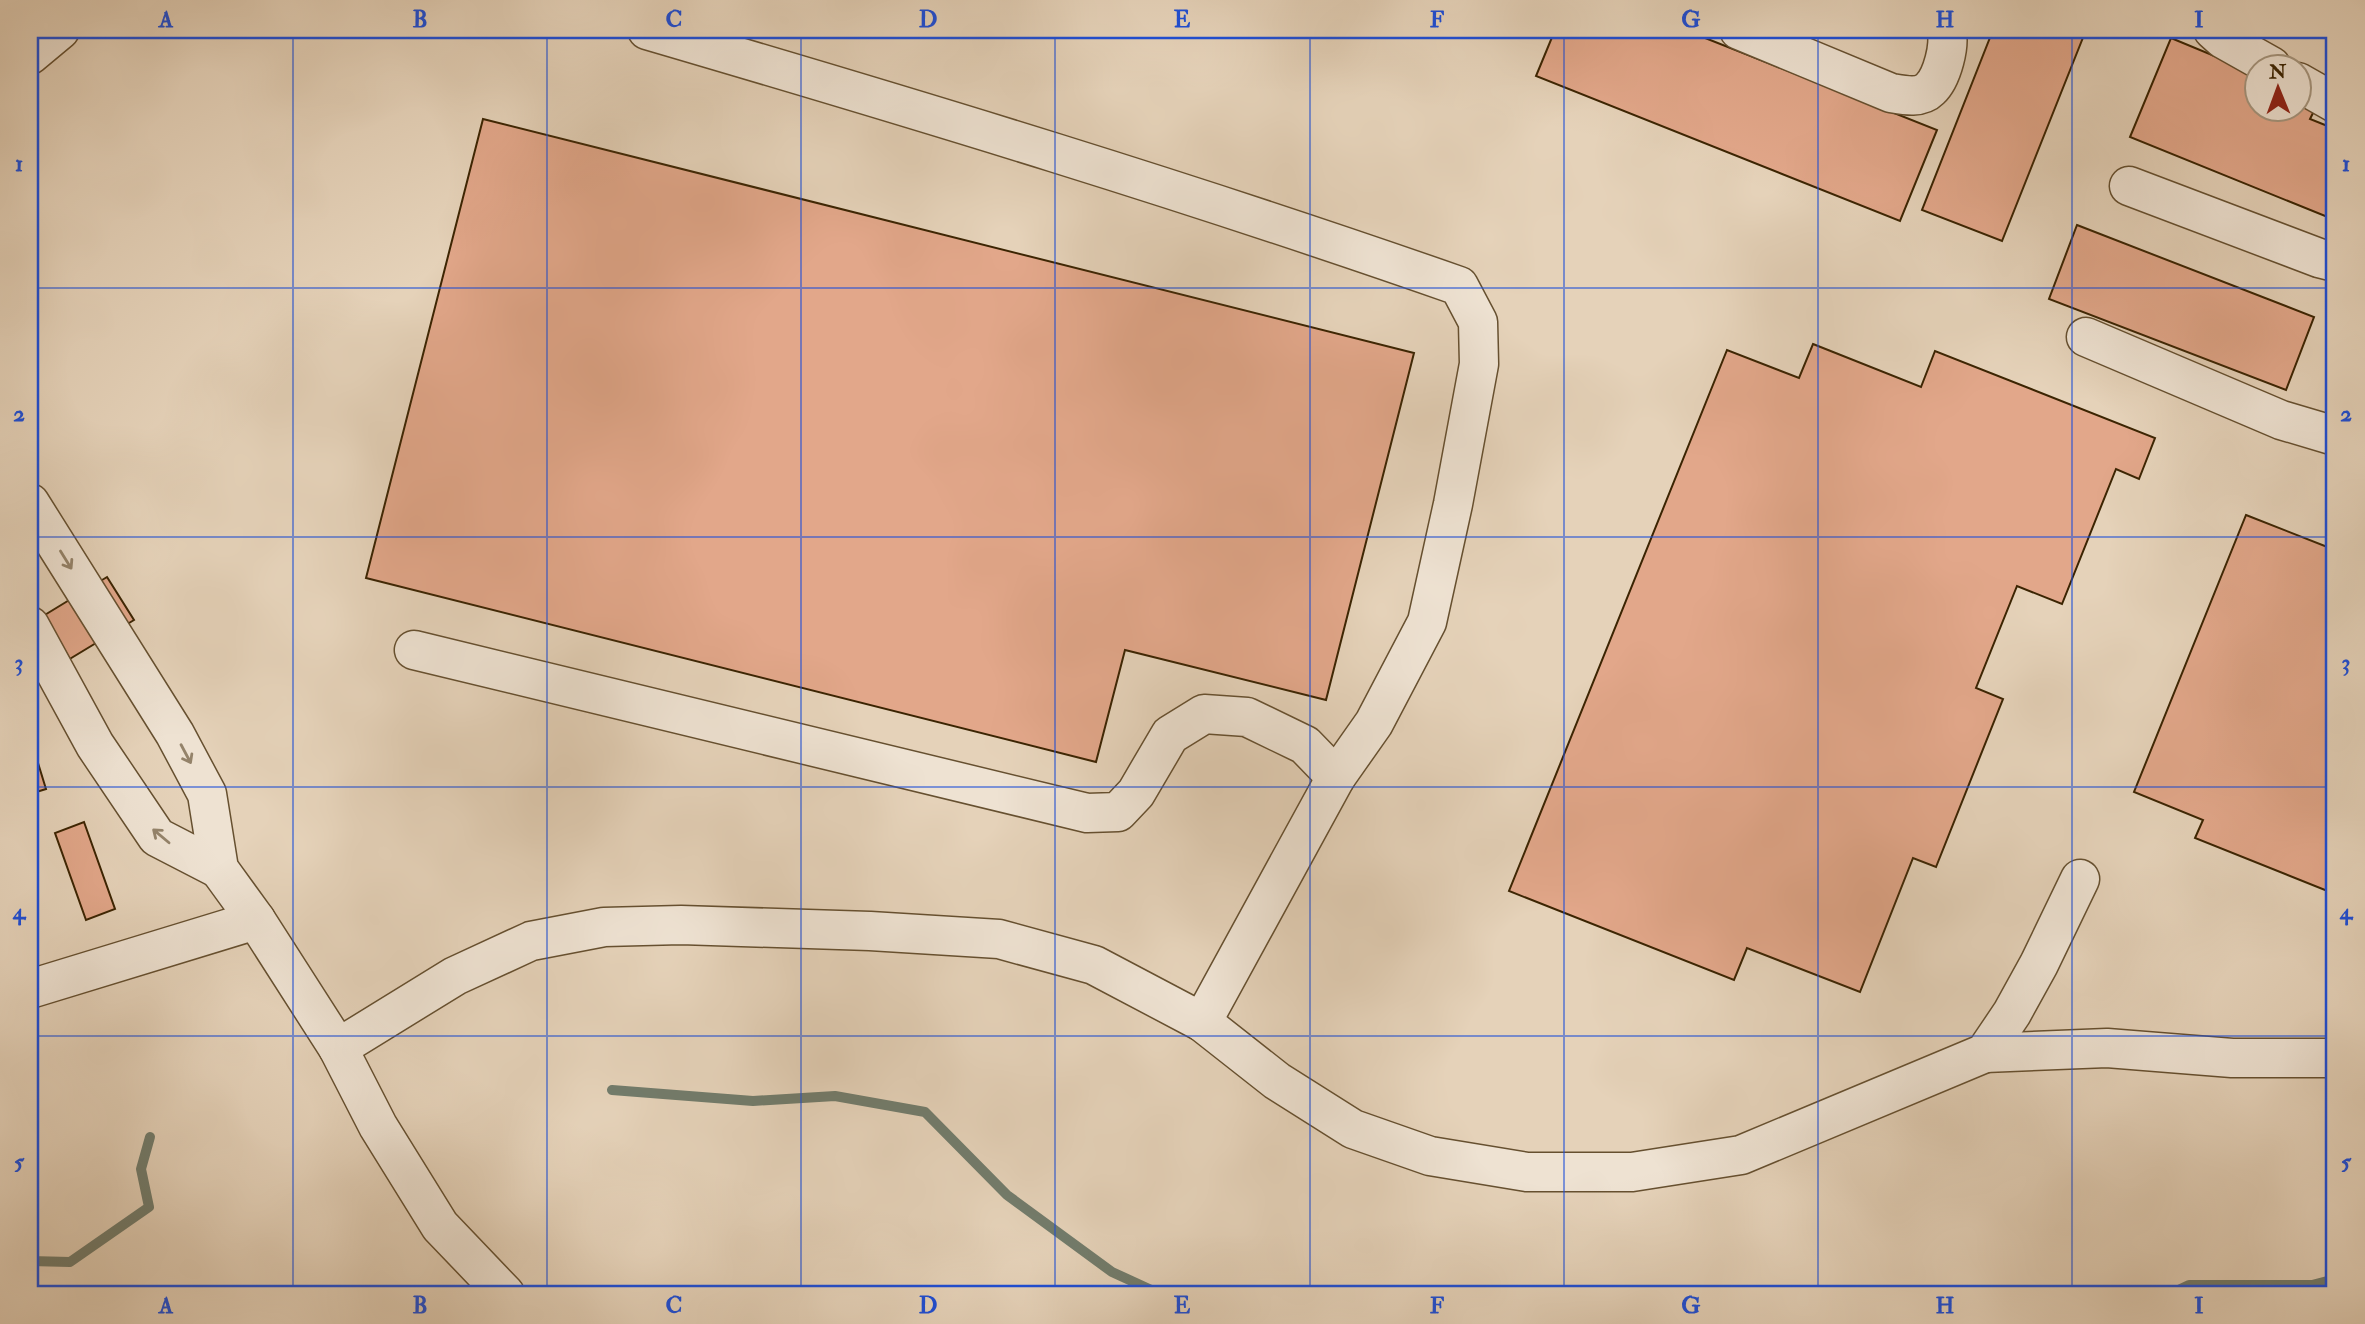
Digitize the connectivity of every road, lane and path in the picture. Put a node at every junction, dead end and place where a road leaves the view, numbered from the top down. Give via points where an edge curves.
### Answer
1 (60, 30) edge
2 (647, 30) edge
3 (1739, 30) edge
4 (1946, 30) edge
5 (2213, 30) edge
6 (2246, 52) edge
7 (30, 55) edge
8 (2312, 90) edge
9 (2335, 103) edge
10 (2129, 186) dead end
11 (2335, 261) edge
12 (2086, 337) dead end
13 (2335, 436) edge
14 (30, 503) edge
15 (30, 626) edge
16 (414, 650) dead end
17 (1336, 776) junction
18 (219, 869) junction
19 (2080, 879) dead end
20 (256, 920) junction
21 (30, 989) edge
22 (1202, 1022) junction
23 (338, 1048) junction
24 (1985, 1053) junction
25 (2335, 1058) edge
26 (505, 1294) edge

1 - 7 street
2 - 17 street via 972,125 1292,227 1459,286 1478,322 1479,364 1427,622 1374,723
3 - 4 street via 1908,96 1930,89 1936,79 1949,43
5 - 6 street
8 - 9 street
10 - 11 street
12 - 13 street via 2281,420
14 -> 18 street via 208,794
18 -> 15 street via 157,837 95,746
16 - 17 street via 1087,813 1118,812 1136,793 1170,735 1204,714 1247,717 1305,745
17 - 22 street
18 - 20 street
19 - 24 street via 2039,964
20 - 21 street
20 - 23 street
22 - 23 street via 1094,965 999,939 708,926 604,927 531,942 455,976
22 - 24 street via 1277,1081 1353,1129 1430,1156 1527,1172 1632,1172 1741,1155
23 - 26 street via 377,1126 440,1226
24 - 25 street via 2107,1048 2232,1058

